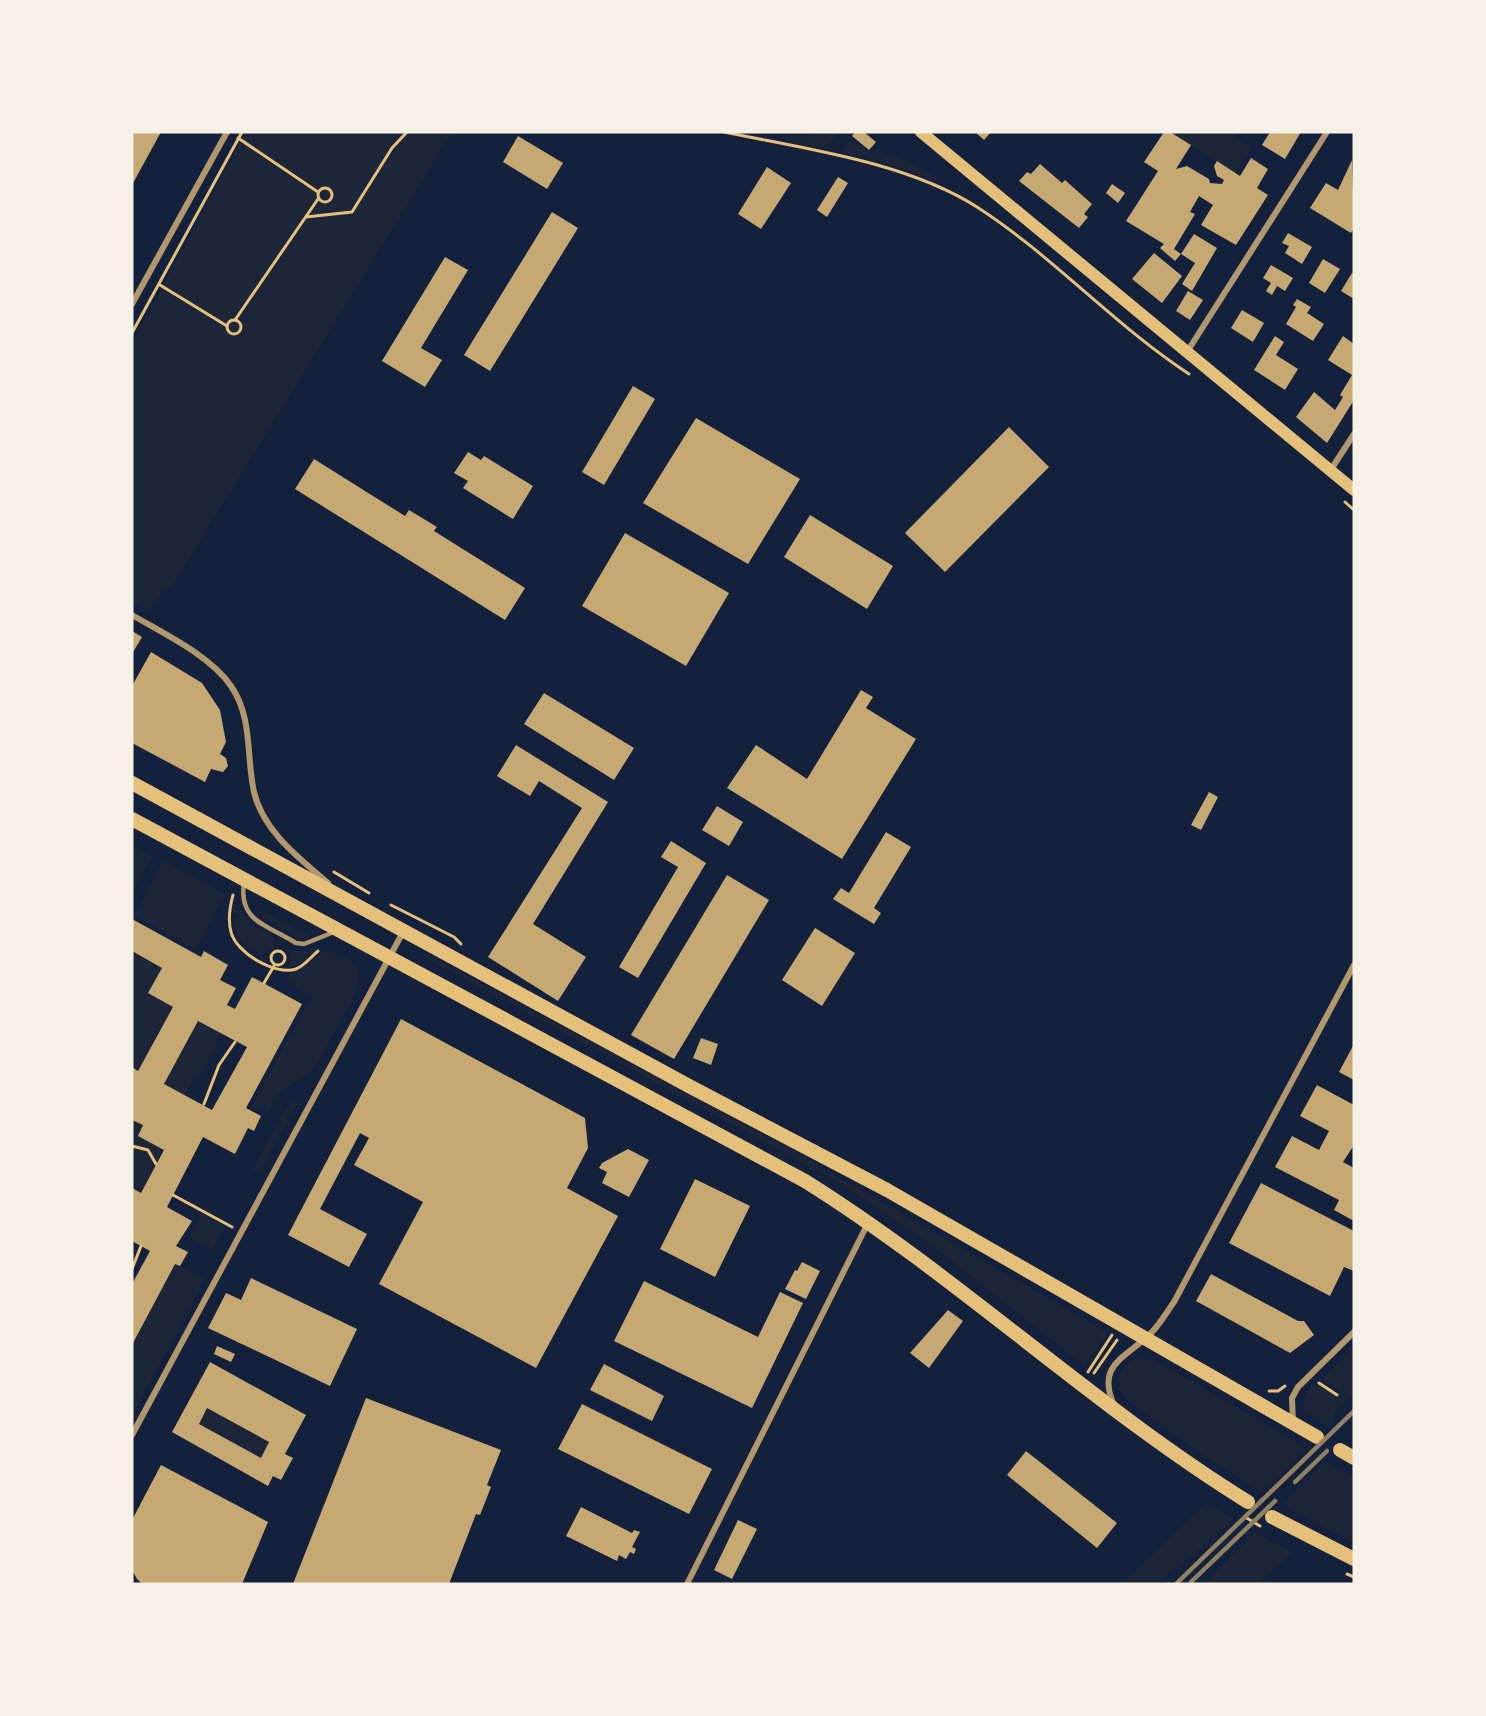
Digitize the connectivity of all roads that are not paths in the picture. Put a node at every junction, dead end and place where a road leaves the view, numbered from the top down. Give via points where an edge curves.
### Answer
1 (227, 132) edge
2 (921, 132) edge
3 (1327, 132) edge
4 (132, 304) edge
5 (1187, 352) junction
6 (1354, 435) edge
7 (1330, 471) junction
8 (1354, 490) edge
9 (132, 615) edge
10 (132, 783) edge
11 (132, 819) edge
12 (244, 880) junction
13 (346, 899) junction
14 (338, 930) junction
15 (404, 931) junction
16 (389, 957) junction
17 (1354, 965) edge
18 (869, 1221) junction
19 (1354, 1332) edge
20 (1146, 1338) junction
21 (1115, 1408) junction
22 (1293, 1423) junction
23 (132, 1435) edge
24 (1317, 1437) dead end
25 (1340, 1450) dead end
26 (1354, 1458) edge
27 (1248, 1502) dead end
28 (1272, 1517) dead end
29 (1354, 1559) edge
30 (687, 1584) edge

1 - 4 street
2 - 5 main road
3 - 5 street
5 - 7 main road
6 - 7 street
7 - 8 main road
9 - 13 street via 209,662 227,680 249,733 254,792 264,815 299,858
10 - 13 main road
11 - 12 main road
12 - 14 main road
12 - 14 lane via 242,903 251,917 296,943 304,944
13 - 15 main road
14 - 16 main road
15 - 16 street
15 - 20 main road via 887,1191
16 - 18 main road via 795,1176
16 - 23 street
17 - 20 street via 1174,1302
18 - 21 main road
18 - 30 street
19 - 22 street via 1298,1387 1292,1398
20 - 21 street via 1120,1356 1111,1368 1109,1391
20 - 22 main road
21 - 27 main road via 1186,1462
22 - 24 main road
25 - 26 main road
28 - 29 main road

